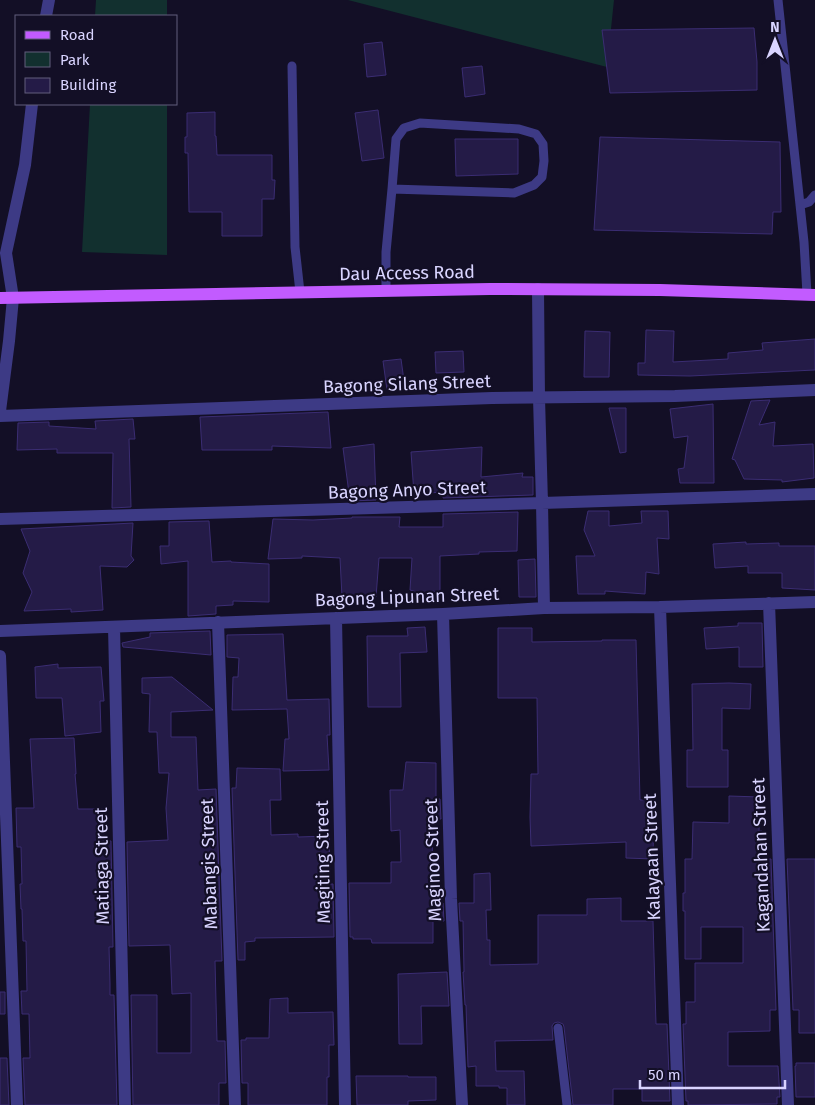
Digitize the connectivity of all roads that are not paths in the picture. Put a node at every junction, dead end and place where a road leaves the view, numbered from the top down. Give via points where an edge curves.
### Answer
1 (49, 0) edge
2 (778, 0) edge
3 (46, 15) edge
4 (292, 66) dead end
5 (32, 105) edge
6 (392, 189) junction
7 (815, 195) edge
8 (800, 205) junction
9 (804, 242) junction
10 (815, 242) edge
11 (538, 289) junction
12 (386, 291) junction
13 (300, 292) junction
14 (811, 295) edge
15 (6, 298) edge
16 (815, 390) edge
17 (539, 398) junction
18 (0, 411) edge
19 (0, 416) edge
20 (815, 494) edge
21 (542, 503) junction
22 (0, 519) edge
23 (815, 602) edge
24 (769, 603) junction
25 (544, 608) junction
26 (660, 608) junction
27 (444, 614) junction
28 (336, 618) junction
29 (218, 622) junction
30 (114, 627) junction
31 (0, 631) edge
32 (0, 656) edge
33 (558, 1028) dead end
34 (17, 1105) edge
35 (126, 1105) edge
36 (235, 1105) edge
37 (345, 1105) edge
38 (462, 1105) edge
39 (567, 1105) edge
40 (678, 1105) edge
41 (788, 1105) edge

1 - 3 street
2 - 8 lane
4 - 13 lane via 295,247
5 - 15 street via 25,165 6,253
6 - 6 lane via 396,139 404,128 420,123 518,129 536,134 543,144 542,177 534,185 514,193
6 - 12 lane
7 - 8 lane
8 - 9 lane
9 - 10 lane
9 - 14 lane
11 - 12 main road, Dau Access Road
11 - 14 main road, Dau Access Road
11 - 17 street
12 - 13 main road, Dau Access Road
13 - 15 main road, Dau Access Road
15 - 18 street via 9,341
16 - 17 street, Bagong Silang Street
17 - 19 street, Bagong Silang Street
17 - 21 street
20 - 21 street, Bagong Anyo Street
21 - 22 street, Bagong Anyo Street
21 - 25 street
23 - 24 street, Bagong Lipunan Street
24 - 26 street, Bagong Lipunan Street
24 - 41 street, Kagandahan Street
25 - 26 street, Bagong Lipunan Street
25 - 27 street, Bagong Lipunan Street
26 - 40 street, Kalayaan Street
27 - 28 street, Bagong Lipunan Street
27 - 38 street, Maginoo Street via 451,899
28 - 29 street, Bagong Lipunan Street
28 - 37 street, Magiting Street
29 - 30 street, Bagong Lipunan Street
29 - 36 street, Mabangis Street
30 - 31 street, Bagong Lipunan Street
30 - 35 street, Matiaga Street
32 - 34 street
33 - 39 lane

